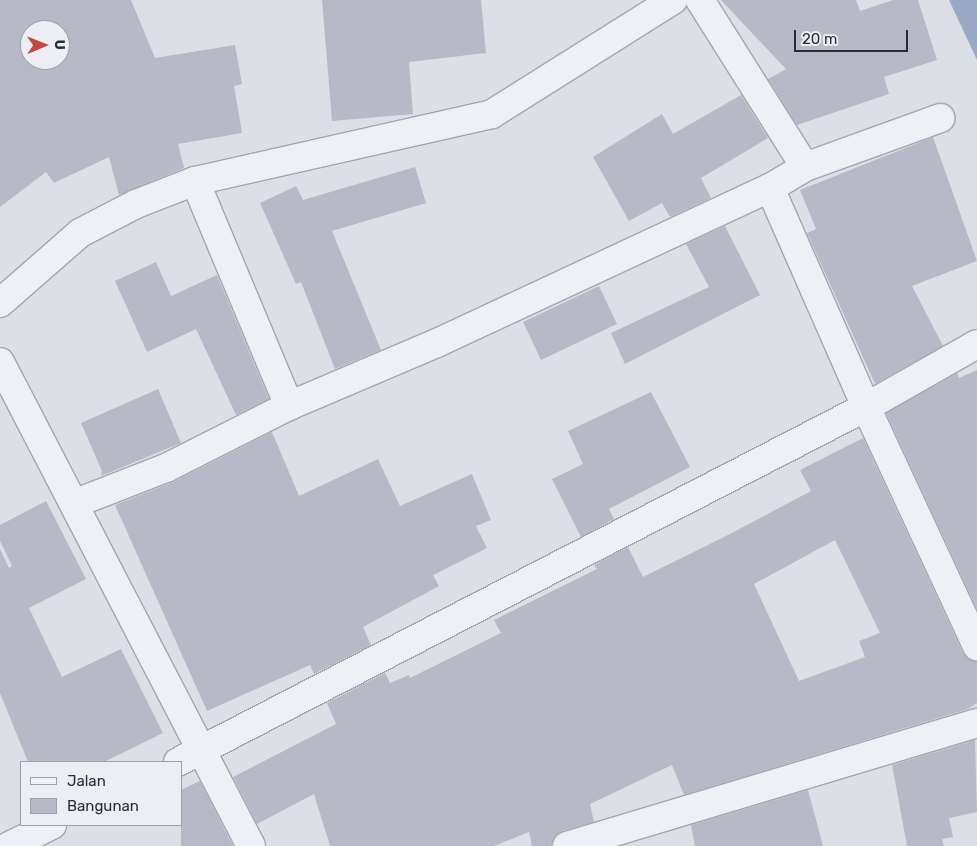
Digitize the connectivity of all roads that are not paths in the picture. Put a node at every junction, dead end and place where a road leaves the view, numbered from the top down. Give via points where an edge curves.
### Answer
1 (673, 0) edge
2 (700, 0) edge
3 (940, 118) dead end
4 (805, 168) junction
5 (195, 181) junction
6 (770, 188) junction
7 (0, 303) edge
8 (977, 344) edge
9 (0, 362) edge
10 (290, 406) junction
11 (866, 407) junction
12 (76, 504) junction
13 (977, 646) edge
14 (977, 723) edge
15 (190, 756) edge
16 (50, 826) edge
17 (9, 846) edge
18 (251, 846) edge
19 (567, 846) edge

1 - 5 street via 492,114
2 - 4 street
3 - 4 street
4 - 6 street
5 - 7 street via 136,204 80,233
5 - 10 street
6 - 10 street via 437,343
6 - 11 street
8 - 11 street
9 - 12 street
10 - 12 street via 166,468
11 - 13 street
11 - 15 street
12 - 15 street
14 - 19 street
15 - 18 street
16 - 17 street

